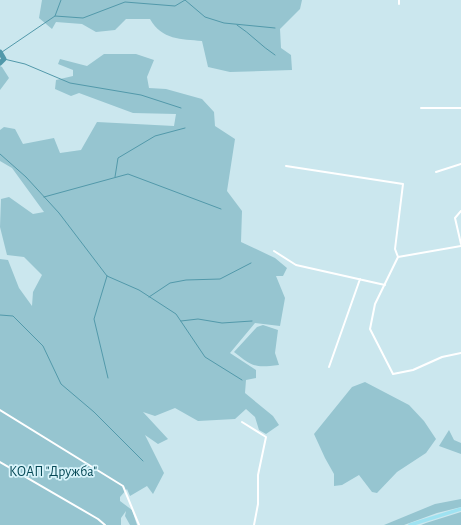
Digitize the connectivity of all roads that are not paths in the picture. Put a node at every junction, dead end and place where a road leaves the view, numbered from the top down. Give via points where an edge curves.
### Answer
1 (399, 0) edge
2 (399, 4) dead end
3 (421, 108) dead end
4 (461, 108) edge
5 (461, 164) edge
6 (286, 166) dead end
7 (436, 172) dead end
8 (461, 212) edge
9 (461, 245) edge
10 (274, 251) dead end
11 (398, 257) junction
12 (360, 279) junction
13 (385, 285) junction
14 (461, 353) edge
15 (329, 367) dead end
16 (0, 410) edge
17 (242, 422) dead end
18 (0, 462) edge
19 (461, 509) edge
20 (105, 525) edge
21 (139, 525) edge
22 (254, 525) edge
23 (410, 525) edge

1 - 2 street
3 - 4 street
5 - 7 street
6 - 11 street via 403,184 395,249
8 - 9 street via 455,218
9 - 11 street
10 - 12 street via 296,264
11 - 13 street
12 - 13 street
12 - 15 street
13 - 14 street via 375,304 370,329 393,374 413,370 442,357
16 - 21 street via 122,486
17 - 22 street via 266,437 258,475 258,504
18 - 20 street
19 - 23 main road

